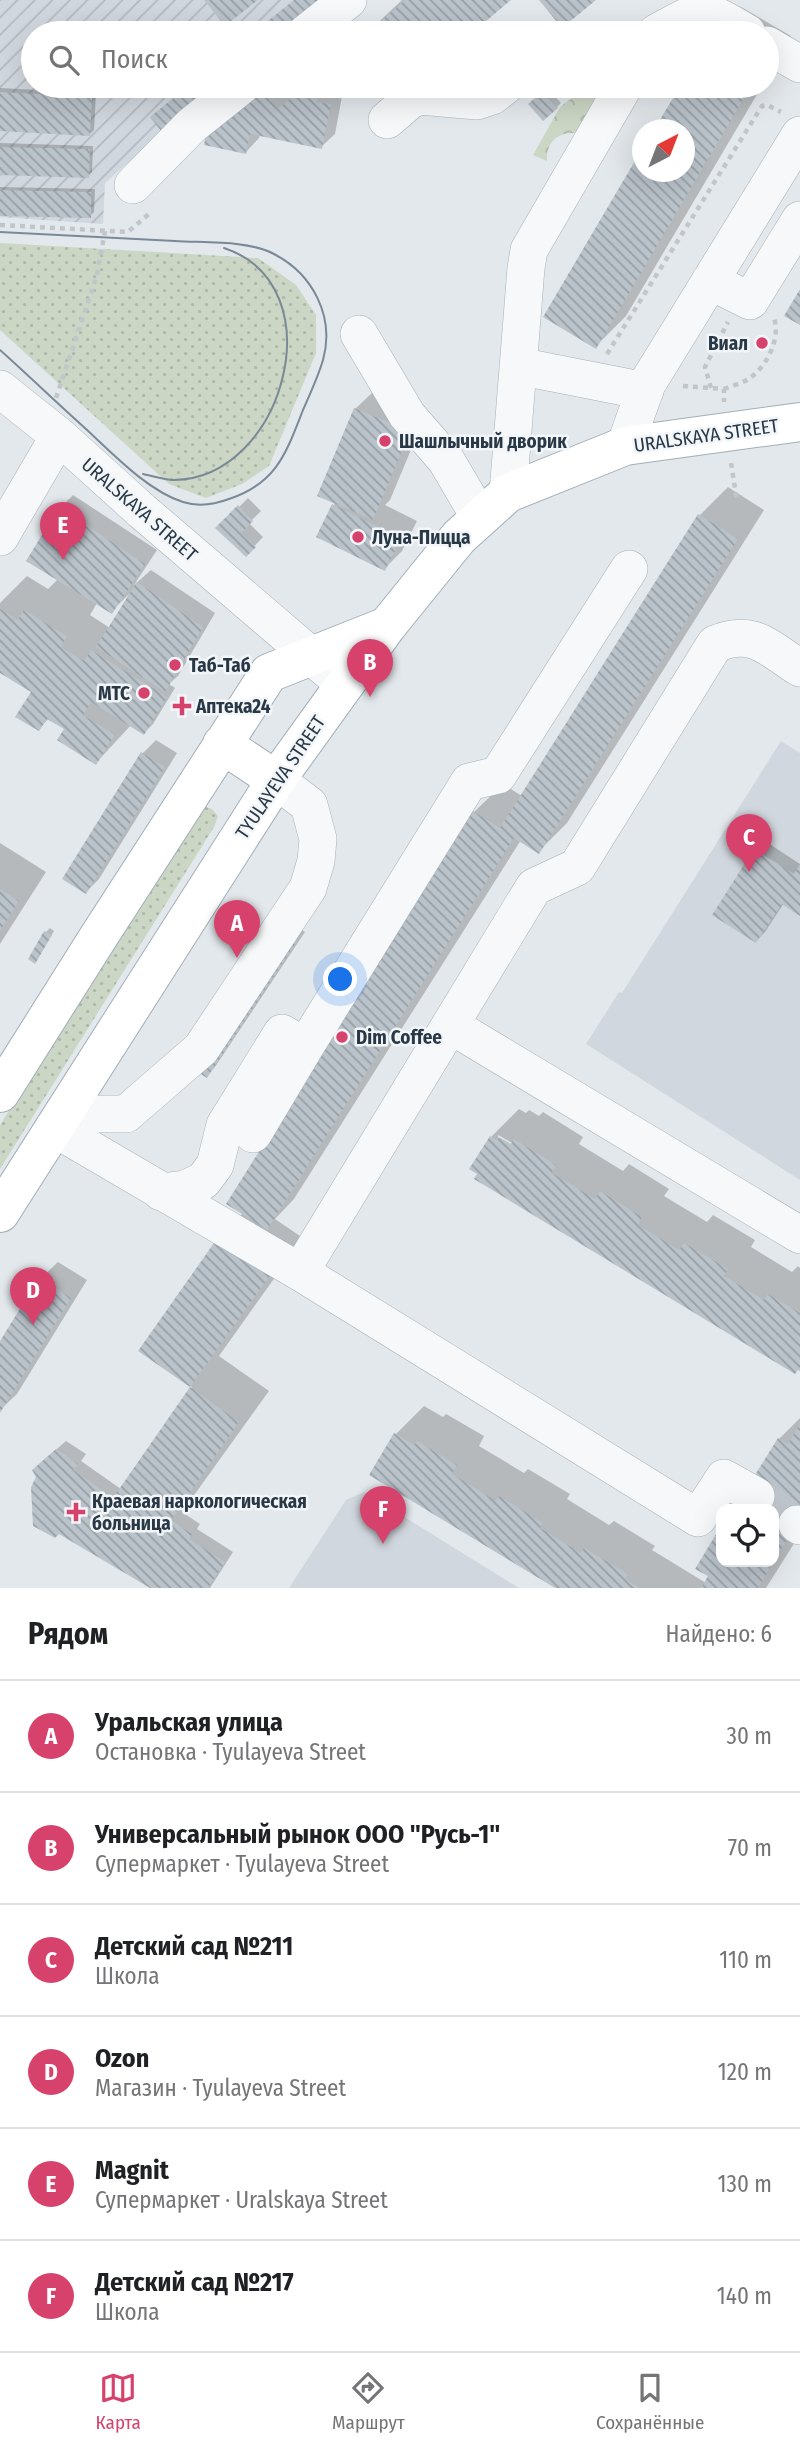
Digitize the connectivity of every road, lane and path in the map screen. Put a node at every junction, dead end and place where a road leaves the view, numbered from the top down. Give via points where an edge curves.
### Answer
1 (348, 0) edge
2 (321, 21) edge
3 (678, 21) edge
4 (726, 21) edge
5 (779, 52) edge
6 (800, 64) edge
7 (226, 98) edge
8 (414, 98) edge
9 (443, 98) edge
10 (486, 98) edge
11 (617, 98) edge
12 (387, 120) dead end
13 (792, 123) edge
14 (145, 196) joint
15 (800, 220) edge
16 (0, 225) edge
17 (105, 231) junction
18 (710, 281) junction
19 (756, 304) junction
20 (359, 334) dead end
21 (600, 365) dead end
22 (518, 366) junction
23 (711, 388) dead end
24 (0, 389) edge
25 (724, 389) dead end
26 (645, 391) junction
27 (56, 421) junction
28 (800, 422) edge
29 (625, 446) junction
30 (508, 493) junction
31 (480, 518) junction
32 (0, 537) edge
33 (629, 569) dead end
34 (387, 626) junction
35 (311, 656) junction
36 (800, 668) edge
37 (344, 684) junction
38 (222, 744) junction
39 (276, 780) junction
40 (450, 1025) junction
41 (305, 1047) junction
42 (0, 1093) edge
43 (58, 1121) junction
44 (253, 1134) dead end
45 (160, 1192) junction
46 (0, 1213) edge
47 (800, 1235) edge
48 (300, 1272) junction
49 (756, 1496) tunnel mouth

1 - 2 street
3 - 4 street via 702,11
5 - 6 street
7 - 14 street via 192,125
8 - 12 street
9 - 10 street
11 - 22 street via 529,250
13 - 18 street
13 - 21 path via 762,106
14 - 17 path via 128,232
15 - 19 street via 750,302
16 - 17 path
17 - 27 path
18 - 19 street
18 - 26 street
19 - 23 path via 705,367
19 - 25 path via 778,328 770,355 750,378
20 - 31 street via 407,415 446,460
22 - 26 street
22 - 30 street
24 - 27 street, URALSKAYA STREET
26 - 29 street
27 - 32 street
27 - 35 street, URALSKAYA STREET
28 - 29 main road, URALSKAYA STREET
29 - 30 main road, URALSKAYA STREET
30 - 31 main road, URALSKAYA STREET
31 - 34 main road, URALSKAYA STREET via 458,537
33 - 41 street via 498,775 469,782
34 - 35 main road
34 - 37 main road, TYULAYEVA STREET
35 - 37 street, URALSKAYA STREET
35 - 38 main road via 269,673
36 - 40 street via 750,637 732,637 715,644 577,867 534,887
37 - 39 main road, TYULAYEVA STREET
38 - 39 main road
38 - 42 main road
39 - 43 main road, TYULAYEVA STREET
39 - 43 street via 309,805 318,839 308,888 201,1049 126,1114
40 - 47 street
40 - 48 street
41 - 44 street
41 - 45 street via 282,1033 225,1125 215,1166 203,1181
43 - 45 street
43 - 46 main road, TYULAYEVA STREET
45 - 48 street
48 - 49 street via 698,1518 724,1478

